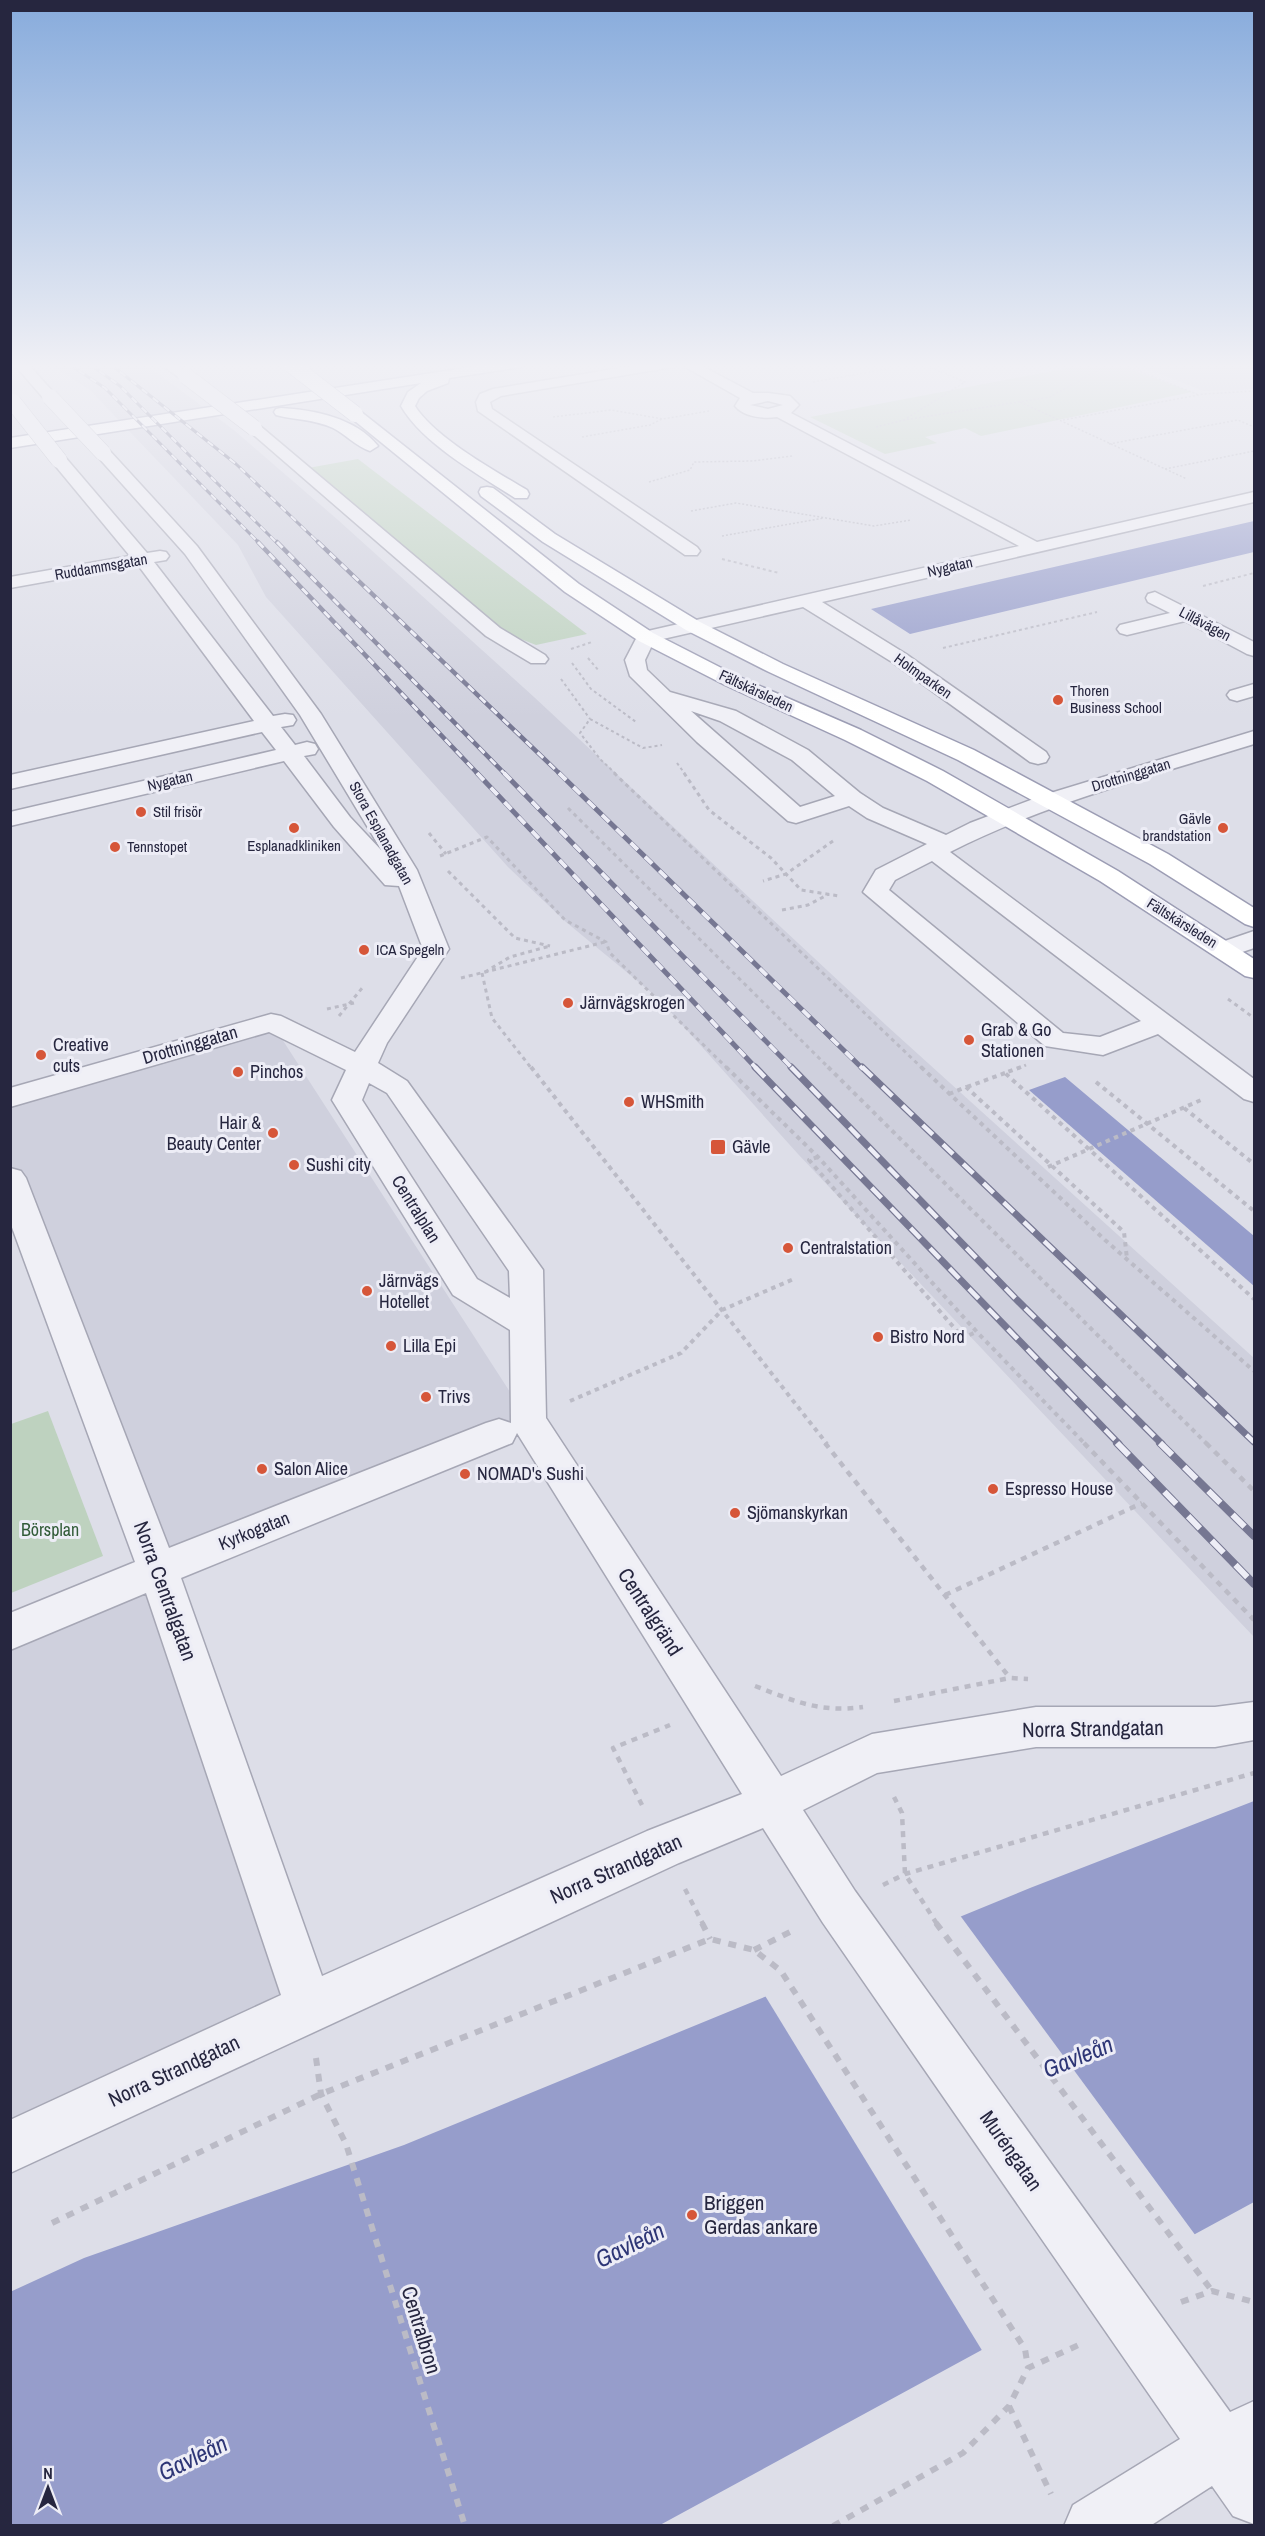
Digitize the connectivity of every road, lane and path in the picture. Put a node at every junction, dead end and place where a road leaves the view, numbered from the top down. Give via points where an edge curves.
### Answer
1 (77, 481) edge
2 (129, 481) edge
3 (316, 481) edge
4 (446, 481) edge
5 (472, 481) edge
6 (501, 481) edge
7 (591, 481) edge
8 (649, 481) edge
9 (911, 481) edge
10 (1192, 481) edge
11 (1196, 483) dead end
12 (607, 492) junction
13 (1254, 497) edge
14 (531, 503) dead end
15 (965, 510) junction
16 (549, 518) dead end
17 (827, 518) junction
18 (645, 520) junction
19 (483, 539) dead end
20 (685, 547) joint
21 (1034, 547) junction
22 (191, 550) junction
23 (142, 559) junction
24 (10, 583) edge
25 (627, 584) junction
26 (572, 588) junction
27 (1155, 598) joint
28 (805, 600) junction
29 (1187, 615) junction
30 (693, 626) junction
31 (1127, 629) dead end
32 (642, 645) junction
33 (1254, 650) edge
34 (588, 658) dead end
35 (899, 658) junction
36 (538, 659) junction
37 (572, 662) dead end
38 (600, 672) dead end
39 (663, 696) junction
40 (310, 714) junction
41 (590, 719) junction
42 (638, 723) dead end
43 (267, 724) junction
44 (656, 737) dead end
45 (1254, 737) edge
46 (329, 743) junction
47 (288, 753) junction
48 (672, 754) dead end
49 (1038, 757) dead end
50 (10, 782) edge
51 (852, 798) junction
52 (1052, 800) junction
53 (568, 808) dead end
54 (1009, 816) junction
55 (10, 819) edge
56 (429, 833) dead end
57 (472, 843) dead end
58 (940, 847) junction
59 (446, 854) dead end
60 (786, 874) junction
61 (763, 881) dead end
62 (801, 890) dead end
63 (829, 894) dead end
64 (420, 908) junction
65 (782, 910) dead end
66 (1254, 919) edge
67 (1254, 939) edge
68 (606, 942) junction
69 (1225, 950) junction
70 (1254, 970) edge
71 (482, 974) junction
72 (370, 980) dead end
73 (1162, 1022) junction
74 (319, 1045) junction
75 (1032, 1062) dead end
76 (364, 1067) junction
77 (1005, 1073) junction
78 (1089, 1076) dead end
79 (966, 1087) junction
80 (1248, 1088) edge
81 (949, 1094) junction
82 (10, 1098) edge
83 (1184, 1108) junction
84 (1148, 1124) junction
85 (1088, 1149) junction
86 (818, 1157) junction
87 (1254, 1164) edge
88 (1053, 1165) junction
89 (1048, 1167) dead end
90 (10, 1178) edge
91 (1254, 1210) edge
92 (1127, 1259) junction
93 (796, 1278) dead end
94 (1254, 1299) edge
95 (722, 1310) junction
96 (528, 1325) junction
97 (977, 1332) junction
98 (1254, 1371) edge
99 (514, 1426) junction
100 (1254, 1491) edge
101 (1142, 1503) junction
102 (158, 1569) junction
103 (945, 1595) junction
104 (1254, 1620) edge
105 (10, 1632) edge
106 (753, 1685) dead end
107 (882, 1703) dead end
108 (870, 1705) dead end
109 (1254, 1721) edge
110 (1254, 1773) edge
111 (772, 1803) junction
112 (309, 2007) junction
113 (321, 2094) junction
114 (10, 2147) edge
115 (52, 2223) dead end
116 (1212, 2291) dead end
117 (1009, 2406) junction
118 (1237, 2439) edge
119 (1254, 2495) edge
120 (1075, 2516) edge
121 (465, 2526) edge
122 (833, 2526) edge

1 - 23 street, Stora Esplanadgatan, bridge
2 - 22 street, Stora Esplanadgatan, bridge
3 - 36 street, bridge via 493,632
4 - 26 main road, Fältskärsleden
5 - 25 main road, Fältskärsleden via 549,538
6 - 14 main road
7 - 12 street
8 - 12 path
9 - 15 street
10 - 11 path
12 - 18 street
13 - 21 street, Nygatan
15 - 17 path via 874,526
15 - 21 street
16 - 25 main road
17 - 18 path via 736,503
17 - 20 path
18 - 20 street
19 - 26 main road
21 - 28 street, Nygatan
22 - 23 street, Ruddammsgatan
22 - 40 street, Stora Esplanadgatan
23 - 24 street, Ruddammsgatan
23 - 43 street, Stora Esplanadgatan
25 - 30 main road, Fältskärsleden
26 - 32 main road, Fältskärsleden
27 - 29 street, Lillåvägen
27 - 35 path
28 - 30 street, Nygatan
28 - 35 street, Holmparken
29 - 31 street
29 - 33 street, Lillåvägen
30 - 32 street, Nygatan
30 - 52 main road, Fältskärsleden
32 - 36 path via 609,637
32 - 39 street via 635,660 637,672
32 - 54 main road, Fältskärsleden via 854,735
34 - 38 path
35 - 49 street, Holmparken
36 - 41 path via 556,673
37 - 42 path via 591,689
39 - 51 street via 728,716 800,755
39 - 51 street via 796,816
40 - 43 street, Nygatan
40 - 46 street, Stora Esplanadgatan
41 - 44 path via 643,747 665,744
41 - 81 path via 580,733 600,759
43 - 47 street, Stora Esplanadgatan
43 - 50 street, Nygatan
45 - 52 street, Drottninggatan
46 - 47 street, Nygatan
46 - 64 street, Stora Esplanadgatan via 405,870
47 - 55 street, Nygatan
47 - 64 street, Stora Esplanadgatan via 342,822
48 - 60 path via 709,810
51 - 58 street
52 - 54 street, Drottninggatan
52 - 66 main road, Fältskärsleden via 1159,859
53 - 100 path
54 - 58 street, Drottninggatan
54 - 69 main road, Fältskärsleden
56 - 59 path
57 - 68 path via 487,837 565,920
58 - 73 street
58 - 73 street, Drottninggatan via 885,875 876,892 1055,1040 1103,1046
60 - 61 path
60 - 62 path
63 - 65 path via 808,905
64 - 71 path via 445,868 515,938 550,946 510,957
64 - 76 street, Centralplan via 436,949 373,1043
67 - 69 street
68 - 71 path
68 - 86 path via 610,953
69 - 70 main road, Fältskärsleden
71 - 95 path via 492,1018
72 - 74 path via 346,1004
73 - 80 street
74 - 76 street, Drottninggatan
74 - 82 street, Drottninggatan via 271,1022
75 - 77 path
76 - 96 street via 397,1087 526,1270
76 - 96 street, Centralplan via 347,1100 465,1287
77 - 79 path
77 - 85 path
78 - 84 path
79 - 81 path
79 - 88 path
80 - 83 path
81 - 92 path
83 - 84 path
83 - 87 path
84 - 85 path
84 - 91 path
85 - 88 path
85 - 94 path
86 - 97 path
86 - 97 path via 809,1160 963,1338
88 - 89 path
88 - 92 path via 1124,1232
90 - 102 street, Norra Centralgatan
92 - 98 path
93 - 95 path
95 - 99 path via 681,1353
95 - 103 path
96 - 99 street
97 - 101 path
99 - 102 street, Kyrkogatan
99 - 111 street, Centralgränd via 555,1464
101 - 103 path
101 - 104 path
102 - 105 street, Kyrkogatan
102 - 112 street, Norra Centralgatan
103 - 107 path via 1010,1678
106 - 108 path via 816,1710
109 - 111 street, Norra Strandgatan via 1215,1727 1036,1727 872,1754
110 - 116 path via 906,1874 927,1911
111 - 112 street, Norra Strandgatan via 663,1847
111 - 118 street, Muréngatan via 839,1907 1117,2302
112 - 114 street, Norra Strandgatan
113 - 115 path
113 - 117 path via 710,1939 754,1950 780,1971 1025,2349 1028,2368
113 - 121 path, Centralbron via 346,2144
117 - 120 path
117 - 122 path via 963,2453
118 - 119 street, Muréngatan
118 - 120 street

